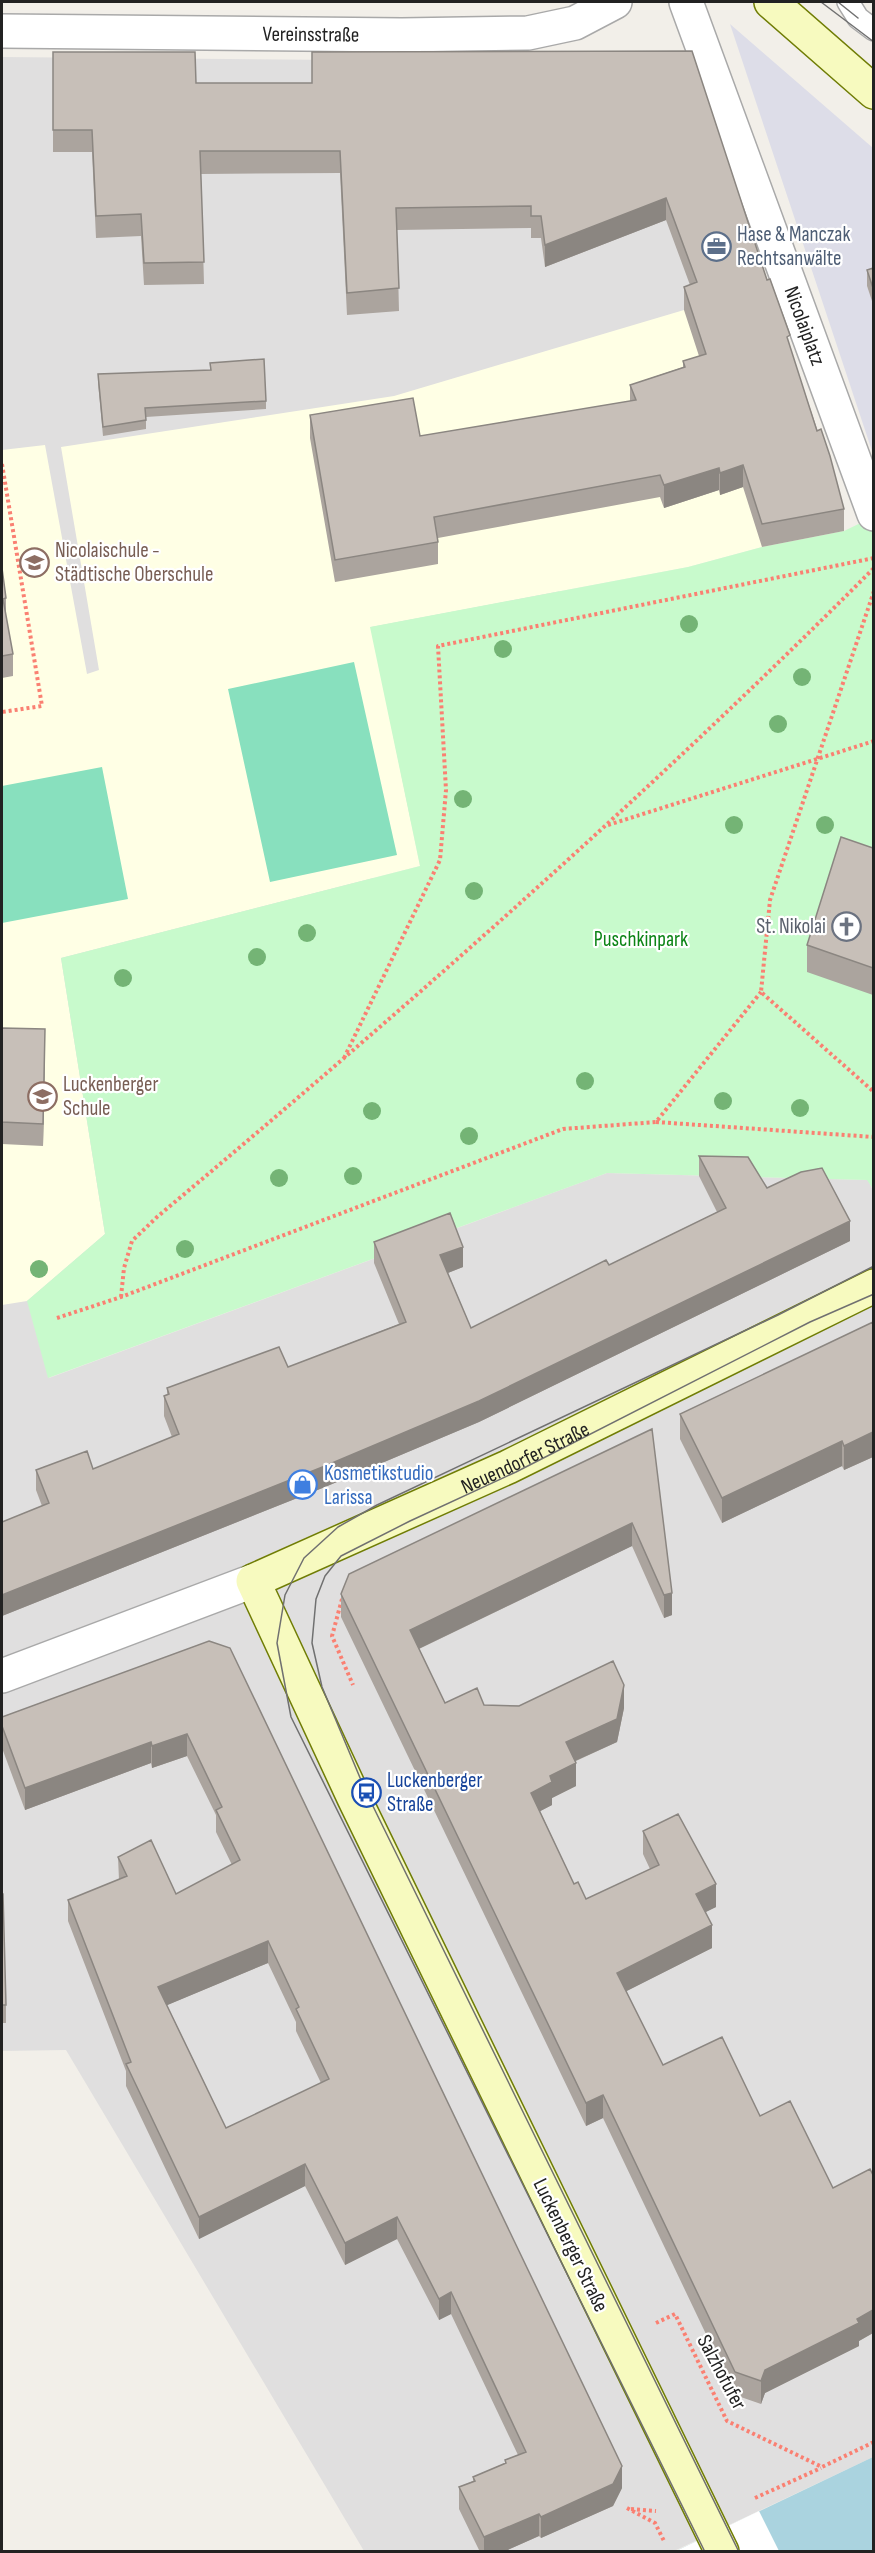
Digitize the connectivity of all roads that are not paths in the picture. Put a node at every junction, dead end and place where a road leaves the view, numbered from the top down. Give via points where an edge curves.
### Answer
1 (615, 2) edge
2 (686, 2) edge
3 (771, 2) edge
4 (848, 2) edge
5 (873, 30) edge
6 (2, 32) edge
7 (873, 92) edge
8 (873, 514) edge
9 (873, 1286) edge
10 (253, 1581) junction
11 (2, 1676) edge
12 (717, 2542) edge

1 - 6 street, Vereinsstraße via 575,23 528,33
2 - 8 street, Nicolaiplatz
3 - 7 street
4 - 5 lane via 858,18
9 - 10 street, Neuendorfer Straße via 508,1467
10 - 11 street, Neuendorfer Straße
10 - 12 street, Luckenberger Straße via 359,1809

